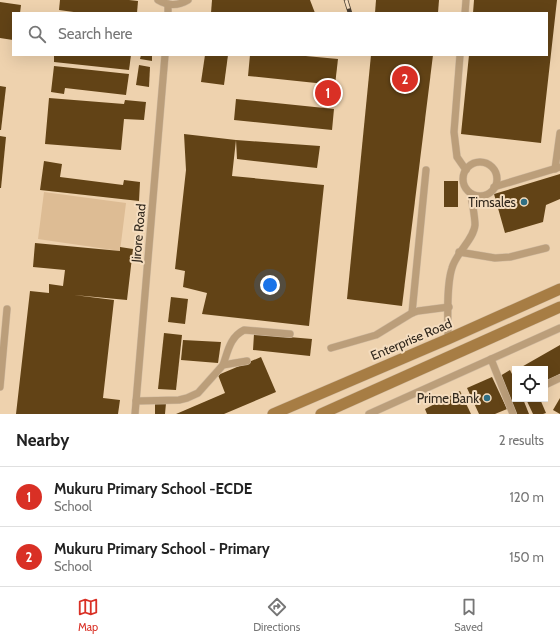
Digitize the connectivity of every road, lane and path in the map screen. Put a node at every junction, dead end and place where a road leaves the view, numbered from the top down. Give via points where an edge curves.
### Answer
1 (158, 0) edge
2 (188, 0) edge
3 (466, 0) edge
4 (168, 4) junction
5 (168, 12) edge
6 (465, 12) edge
7 (165, 56) edge
8 (460, 56) edge
9 (560, 133) edge
10 (558, 168) edge
11 (426, 170) dead end
12 (466, 170) junction
13 (494, 187) junction
14 (471, 194) junction
15 (546, 248) dead end
16 (459, 252) junction
17 (560, 289) edge
18 (449, 307) junction
19 (560, 307) edge
20 (7, 309) dead end
21 (412, 313) junction
22 (560, 328) edge
23 (290, 334) dead end
24 (448, 339) junction
25 (331, 348) dead end
26 (491, 358) junction
27 (246, 361) dead end
28 (223, 365) junction
29 (560, 378) edge
30 (548, 384) edge
31 (0, 388) edge
32 (136, 401) junction
33 (135, 414) edge
34 (272, 414) edge
35 (321, 414) edge
36 (369, 414) edge
37 (513, 414) edge

1 - 4 lane
2 - 4 lane via 181,4
3 - 6 lane
4 - 5 lane
7 - 32 lane, Jirore Road
8 - 12 lane via 454,132 456,157
9 - 10 lane
10 - 13 lane
11 - 21 lane
12 - 13 lane via 472,164 486,164 495,174
12 - 14 lane via 463,183
13 - 14 lane via 484,195
14 - 16 lane via 475,225 473,233
15 - 16 lane via 495,258
16 - 18 lane via 452,268
17 - 24 main road, Enterprise Road
18 - 21 lane
18 - 24 lane
19 - 35 main road
20 - 31 lane
21 - 25 lane via 376,335
22 - 26 lane
23 - 28 lane via 244,330 239,332 231,342
24 - 34 main road, Enterprise Road
26 - 36 lane
26 - 37 lane
27 - 28 lane
28 - 32 lane via 201,390 187,398
29 - 30 lane
32 - 33 lane, Jirore Road

